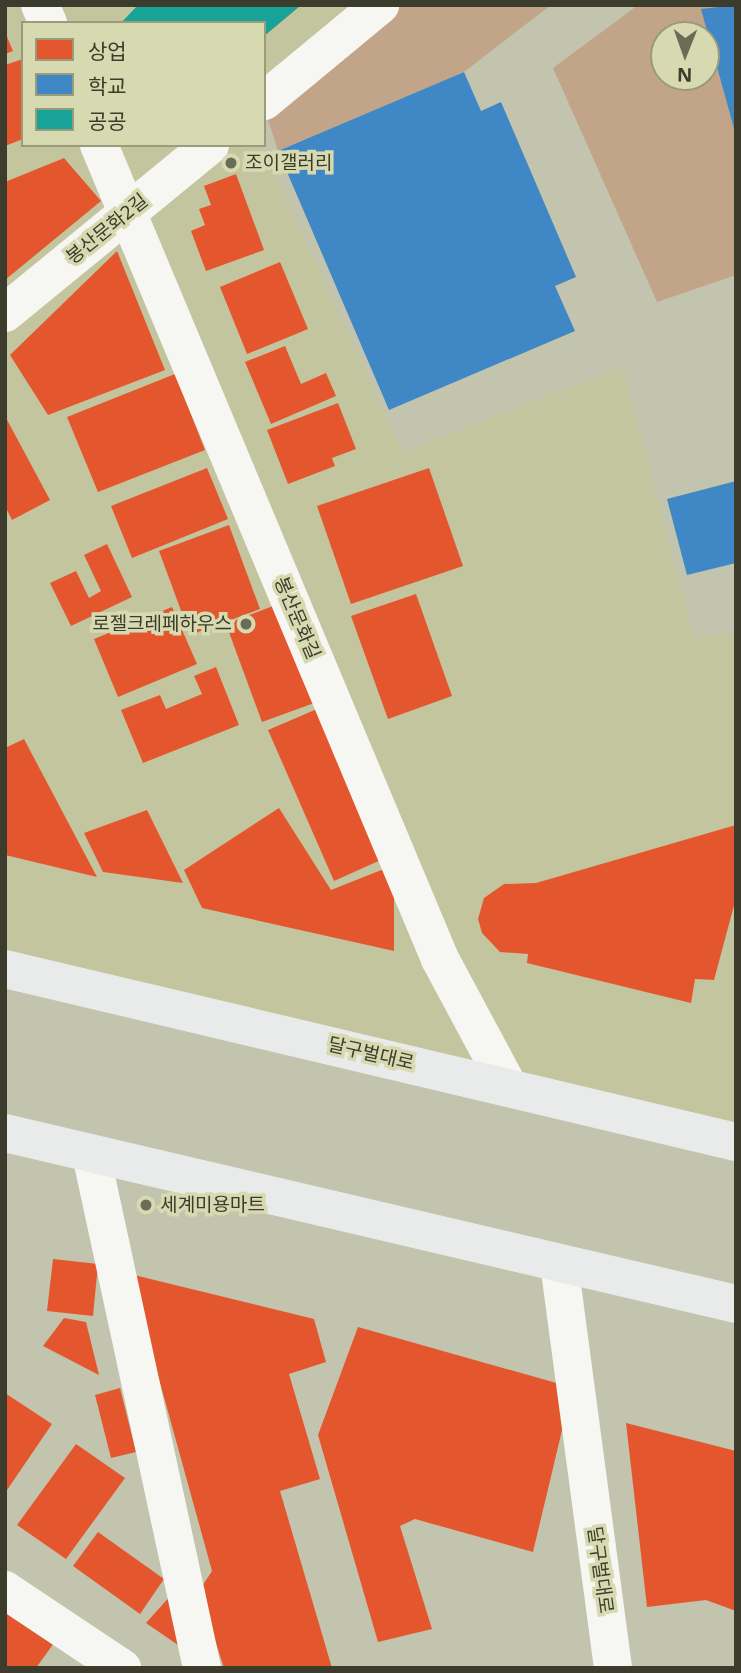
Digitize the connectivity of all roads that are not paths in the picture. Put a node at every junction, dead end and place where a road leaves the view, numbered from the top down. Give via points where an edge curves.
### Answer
1 (40, 5) edge
2 (380, 5) edge
3 (47, 21) edge
4 (266, 99) edge
5 (100, 147) edge
6 (208, 147) edge
7 (127, 213) junction
8 (5, 313) edge
9 (5, 969) edge
10 (507, 1084) junction
11 (5, 1133) edge
12 (736, 1142) edge
13 (91, 1154) junction
14 (559, 1263) junction
15 (736, 1304) edge
16 (5, 1590) edge
17 (122, 1668) edge
18 (202, 1668) edge
19 (613, 1668) edge

1 - 3 street
2 - 4 street
5 - 7 street, 봉산문화길
6 - 7 street, 봉산문화2길
7 - 8 street, 봉산문화2길
7 - 10 street, 봉산문화길 via 440,959
9 - 10 main road, 달구벌대로
10 - 12 main road, 달구벌대로
11 - 13 main road
13 - 14 main road
13 - 18 street
14 - 15 main road
14 - 19 street, 달구벌대로
16 - 17 street

